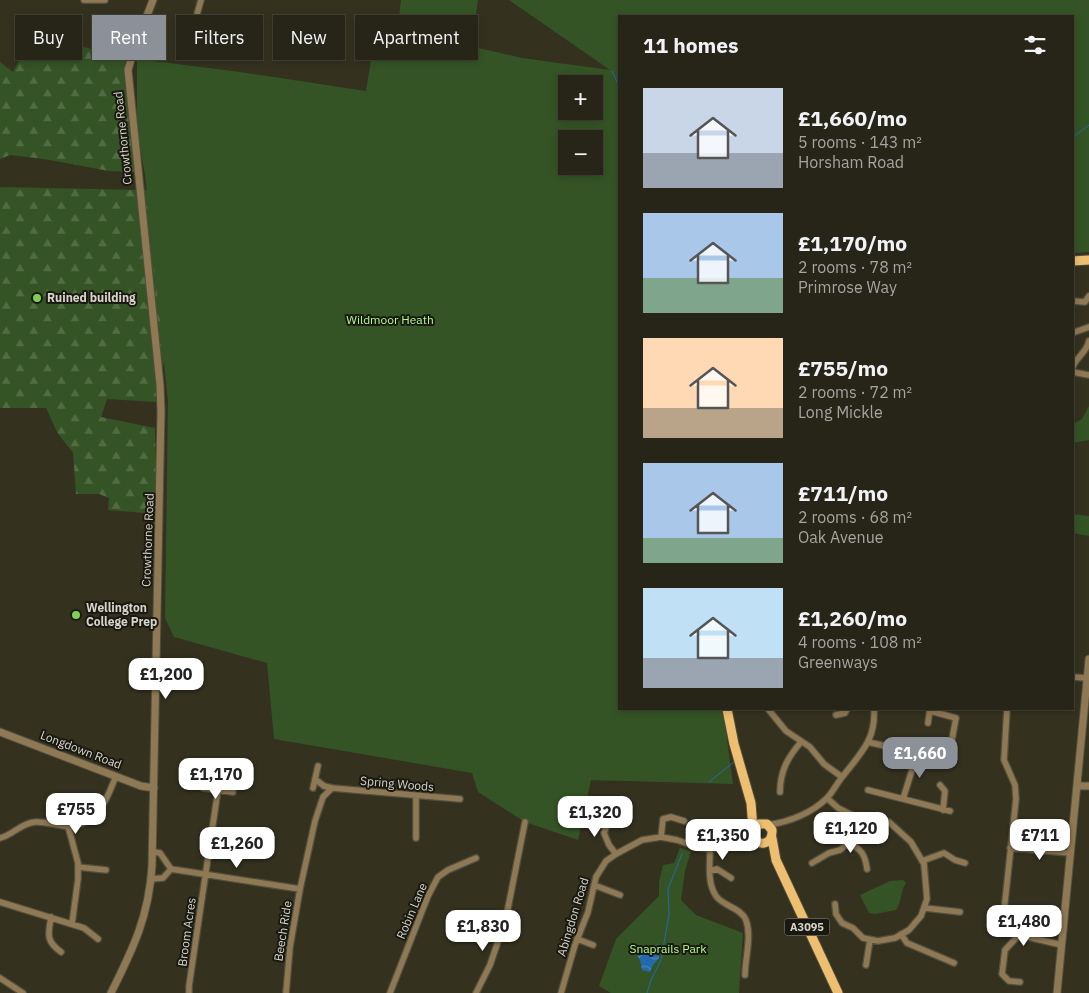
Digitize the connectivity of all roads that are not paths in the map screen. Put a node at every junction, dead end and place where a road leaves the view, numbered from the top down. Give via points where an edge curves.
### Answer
1 (84, 0) edge
2 (105, 0) edge
3 (153, 0) edge
4 (201, 0) edge
5 (197, 15) edge
6 (1089, 260) edge
7 (1074, 261) edge
8 (1089, 296) edge
9 (1074, 301) edge
10 (1088, 328) edge
11 (1074, 332) edge
12 (1089, 340) edge
13 (1074, 365) edge
14 (1074, 371) edge
15 (1089, 375) edge
16 (1089, 659) edge
17 (1074, 677) edge
18 (1087, 678) junction
19 (727, 710) edge
20 (769, 710) edge
21 (846, 710) edge
22 (874, 710) edge
23 (930, 710) edge
24 (1007, 710) edge
25 (1086, 714) edge
26 (836, 715) dead end
27 (928, 723) dead end
28 (0, 732) edge
29 (801, 742) junction
30 (868, 742) junction
31 (1081, 746) junction
32 (1089, 747) edge
33 (917, 754) junction
34 (318, 766) dead end
35 (116, 776) junction
36 (842, 777) junction
37 (315, 780) junction
38 (940, 785) dead end
39 (324, 786) junction
40 (1078, 786) junction
41 (1089, 786) edge
42 (154, 788) junction
43 (203, 788) dead end
44 (313, 788) dead end
45 (332, 788) junction
46 (218, 790) junction
47 (868, 790) dead end
48 (233, 792) dead end
49 (780, 792) dead end
50 (325, 794) junction
51 (416, 796) junction
52 (827, 798) junction
53 (460, 799) dead end
54 (904, 799) junction
55 (751, 803) junction
56 (610, 812) dead end
57 (856, 816) junction
58 (684, 821) dead end
59 (788, 821) junction
60 (525, 822) dead end
61 (767, 824) junction
62 (68, 826) junction
63 (753, 830) junction
64 (772, 836) junction
65 (661, 837) junction
66 (0, 838) edge
67 (416, 838) dead end
68 (759, 843) junction
69 (848, 843) junction
70 (731, 845) junction
71 (1010, 848) junction
72 (710, 849) junction
73 (153, 852) junction
74 (1070, 853) junction
75 (616, 854) junction
76 (476, 858) dead end
77 (776, 860) junction
78 (812, 862) dead end
79 (922, 862) junction
80 (965, 863) dead end
81 (78, 866) junction
82 (171, 869) junction
83 (867, 869) dead end
84 (106, 870) dead end
85 (710, 871) junction
86 (205, 875) junction
87 (731, 878) dead end
88 (151, 879) junction
89 (594, 885) junction
90 (300, 889) junction
91 (620, 895) dead end
92 (0, 902) edge
93 (835, 904) dead end
94 (925, 908) junction
95 (1004, 911) dead end
96 (960, 912) dead end
97 (50, 917) junction
98 (72, 924) junction
99 (901, 934) junction
100 (98, 939) dead end
101 (577, 939) junction
102 (870, 940) junction
103 (593, 945) dead end
104 (1062, 945) junction
105 (61, 952) dead end
106 (954, 963) dead end
107 (866, 965) dead end
108 (745, 976) dead end
109 (0, 978) edge
110 (1020, 982) dead end
111 (23, 993) edge
112 (111, 993) edge
113 (190, 993) edge
114 (286, 993) edge
115 (390, 993) edge
116 (476, 993) edge
117 (561, 993) edge
118 (838, 993) edge
119 (1057, 993) edge

1 - 2 street
3 - 42 street, Crowthorne Road via 129,65 129,81 161,411
4 - 5 street
6 - 7 main road
8 - 9 street via 1085,302
10 - 11 street
10 - 12 street
12 - 13 street via 1087,349
14 - 15 street
16 - 18 street
17 - 18 street
18 - 25 street
19 - 55 main road
20 - 29 street via 776,721
21 - 26 street
22 - 30 street via 874,725
23 - 27 street
23 - 33 street via 956,718 948,761
24 - 71 street via 1004,760 1015,785 1016,799
25 - 31 street
28 - 35 street, Longdown Road
29 - 36 street
29 - 49 street via 782,771
30 - 33 street
30 - 36 street
31 - 32 street
31 - 40 street
33 - 54 street
34 - 37 street
35 - 42 street, Longdown Road
35 - 62 street via 100,812 88,821
36 - 52 street
37 - 39 street, Spring Woods
37 - 44 street
38 - 54 street via 945,791 946,810
39 - 45 street, Spring Woods
39 - 50 street
40 - 41 street
40 - 74 street
42 - 73 street, Crowthorne Road
43 - 46 street
45 - 50 street, Beech Ride
45 - 51 street, Spring Woods
46 - 48 street
46 - 86 street, Broom Acres
47 - 54 street
50 - 90 street, Beech Ride via 315,822
51 - 53 street, Spring Woods
51 - 67 street
52 - 57 street via 838,808
52 - 59 street
55 - 61 main road
55 - 63 main road
56 - 75 street via 604,833
57 - 69 street
57 - 79 street via 889,822 911,842
58 - 65 street via 663,819
59 - 61 street
59 - 64 street
60 - 116 street via 506,918 490,965
61 - 63 main road via 759,824
61 - 64 main road via 772,829
62 - 66 street via 35,822
62 - 81 street
63 - 68 main road via 753,838
63 - 70 street, Abingdon Road
64 - 68 main road via 766,843
64 - 77 main road, A3095
65 - 72 street, Abingdon Road
65 - 75 street, Abingdon Road via 642,840
68 - 70 street, Abingdon Road
68 - 77 main road, A3095
69 - 78 street
69 - 83 street via 863,852
70 - 72 street, Abingdon Road
71 - 74 street
71 - 95 street
72 - 85 street
73 - 82 street via 163,855
73 - 88 street, Crowthorne Road
74 - 104 street
75 - 89 street, Abingdon Road via 606,861
76 - 115 street, Robin Lane via 438,877
77 - 118 main road, A3095
79 - 80 street via 944,853
79 - 94 street via 927,898
81 - 84 street
81 - 98 street
82 - 86 street
82 - 88 street via 163,878
85 - 87 street via 717,869
85 - 108 street via 717,897 745,918 748,940
86 - 90 street
86 - 113 street, Broom Acres
88 - 112 street, Crowthorne Road via 148,906 139,932
89 - 91 street
89 - 101 street, Abingdon Road
90 - 114 street, Beech Ride
92 - 97 street
93 - 102 street via 836,914 842,923
94 - 96 street
94 - 99 street via 922,916
97 - 98 street
97 - 105 street via 48,937 52,946
98 - 100 street via 84,928
99 - 102 street via 895,938
99 - 106 street via 907,943
101 - 103 street
101 - 117 street, Abingdon Road
102 - 107 street
104 - 110 street via 1018,937 1005,950 1002,974 1009,981
104 - 119 street
109 - 111 street

